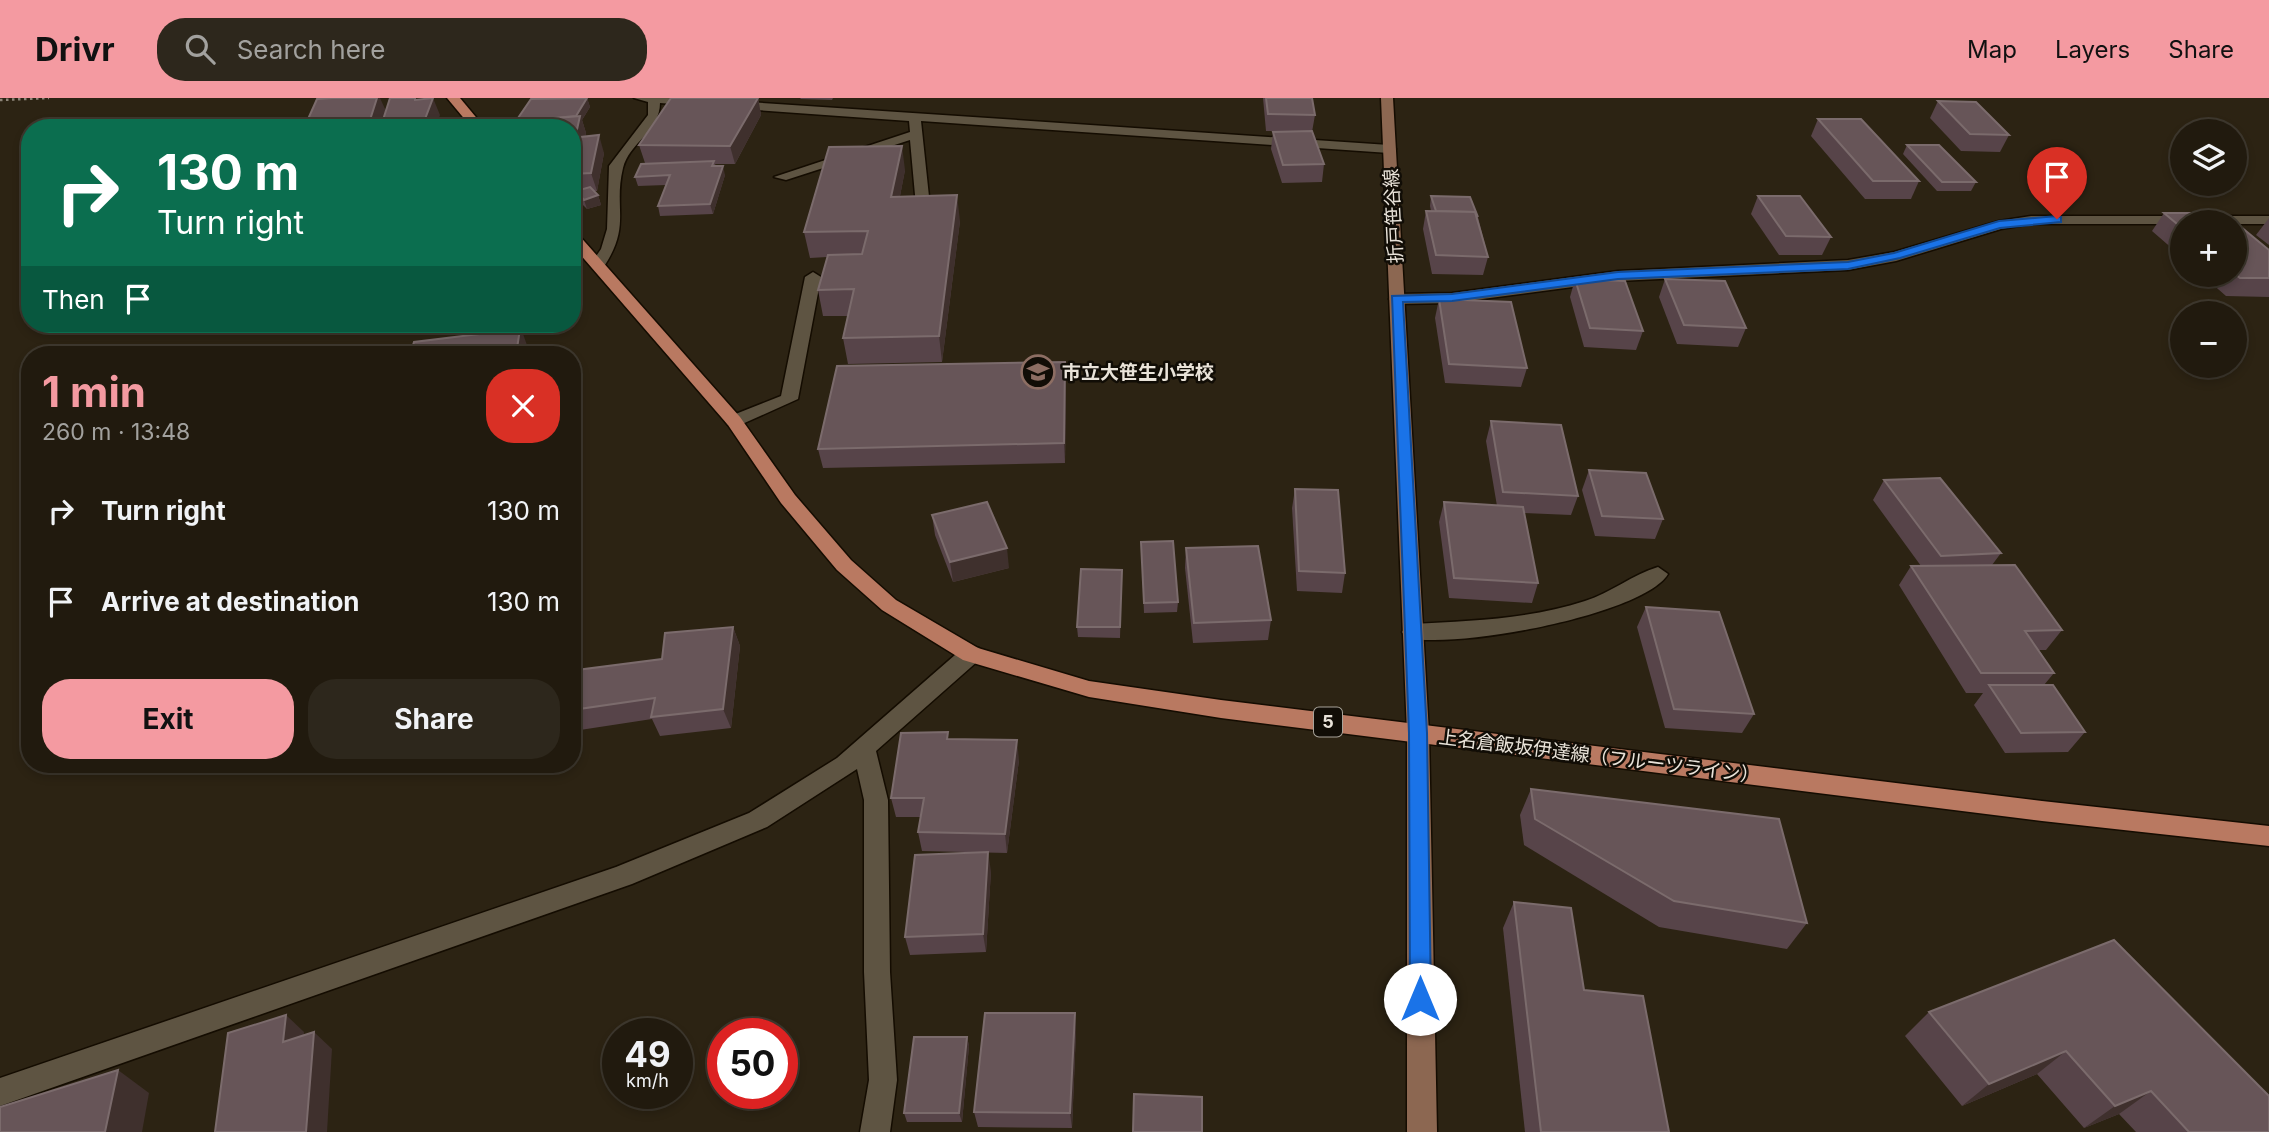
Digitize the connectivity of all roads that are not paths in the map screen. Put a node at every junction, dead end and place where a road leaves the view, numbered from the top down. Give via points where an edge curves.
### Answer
1 (453, 98) edge
2 (649, 98) edge
3 (1387, 98) edge
4 (471, 119) edge
5 (915, 126) junction
6 (1389, 149) junction
7 (781, 177) dead end
8 (923, 206) edge
9 (2269, 220) edge
10 (581, 246) edge
11 (598, 265) junction
12 (813, 277) dead end
13 (1396, 299) junction
14 (734, 421) junction
15 (1658, 574) dead end
16 (1413, 632) junction
17 (971, 654) junction
18 (1418, 733) junction
19 (864, 749) junction
20 (2269, 836) edge
21 (0, 1092) edge
22 (875, 1132) edge
23 (1422, 1132) edge

1 - 4 main road
2 - 5 street
2 - 11 street via 654,115 617,166 614,229
3 - 6 main road, 折戸笹谷線
5 - 6 street
5 - 7 street
5 - 8 street
6 - 13 main road, 折戸笹谷線
9 - 13 street via 2031,220 1848,265 1618,276 1452,298
10 - 11 main road, 上名倉飯坂伊達線（フルーツライン） / 5
11 - 14 main road, 上名倉飯坂伊達線（フルーツライン） / 5
12 - 14 street via 789,399
13 - 16 main road, 折戸笹谷線
14 - 17 main road, 上名倉飯坂伊達線（フルーツライン） / 5 via 788,499 844,565 889,605
15 - 16 street via 1617,598 1575,611 1471,629
16 - 18 main road, 折戸笹谷線
17 - 18 main road, 上名倉飯坂伊達線（フルーツライン） / 5 via 1089,689
17 - 19 street
18 - 20 main road, 上名倉飯坂伊達線（フルーツライン） / 5
18 - 23 main road, 折戸笹谷線
19 - 21 street via 758,820 623,876
19 - 22 street via 876,800 883,1080

